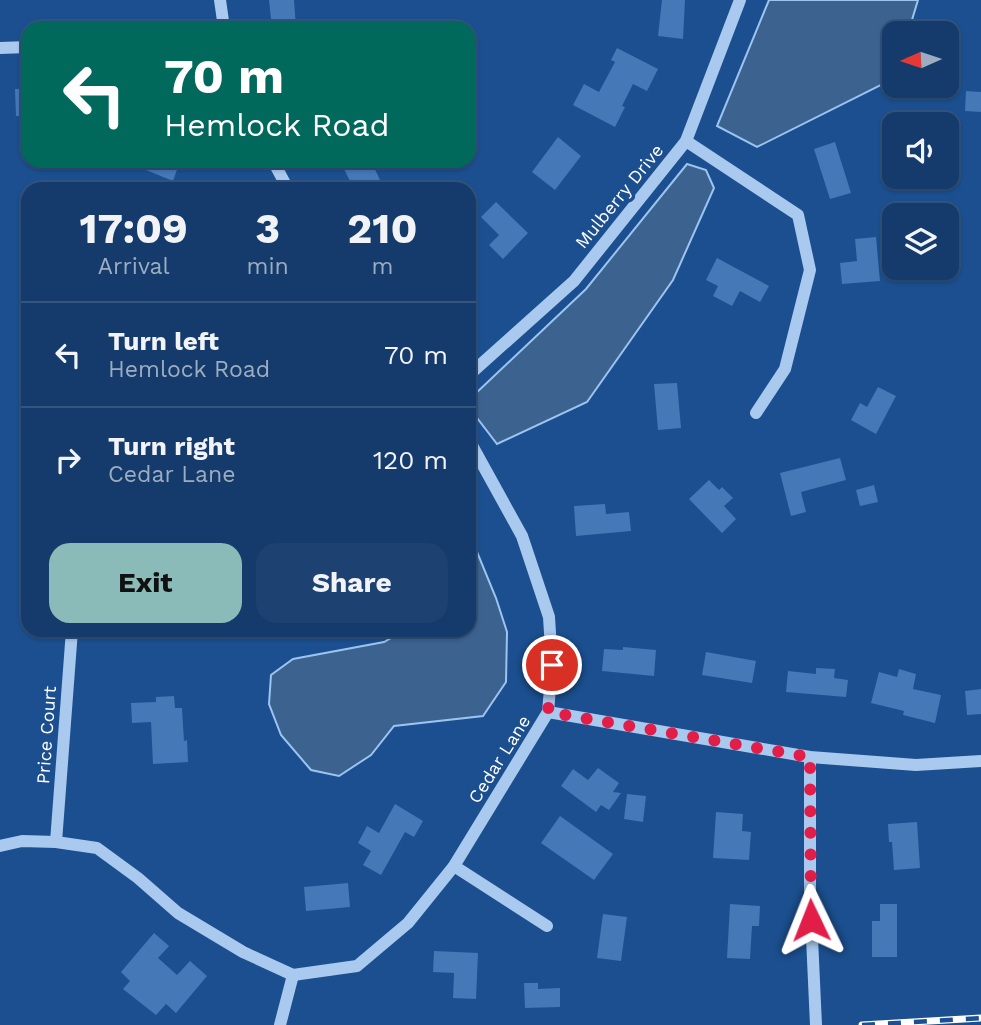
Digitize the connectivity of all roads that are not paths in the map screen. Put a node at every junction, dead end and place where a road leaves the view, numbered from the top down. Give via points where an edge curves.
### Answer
1 (220, 0) edge
2 (740, 0) edge
3 (223, 21) edge
4 (21, 47) edge
5 (0, 48) edge
6 (686, 141) junction
7 (476, 369) edge
8 (756, 413) dead end
9 (476, 453) edge
10 (71, 637) edge
11 (548, 712) junction
12 (810, 757) junction
13 (981, 761) edge
14 (55, 842) junction
15 (0, 846) edge
16 (454, 866) junction
17 (547, 926) dead end
18 (293, 975) junction
19 (280, 1025) edge
20 (816, 1025) edge

1 - 3 street
2 - 6 street, Mulberry Drive
4 - 5 street
6 - 7 street, Mulberry Drive via 573,281
6 - 8 street via 798,215 810,270 785,369
9 - 11 street, Cedar Lane via 522,536 549,617 552,665
10 - 14 street, Price Court
11 - 12 street
11 - 16 street, Cedar Lane
12 - 13 street via 916,765
12 - 20 street
14 - 15 street
14 - 18 street via 97,848 178,913 243,953
16 - 17 street
16 - 18 street, Cedar Lane via 408,923 357,966
18 - 19 street

